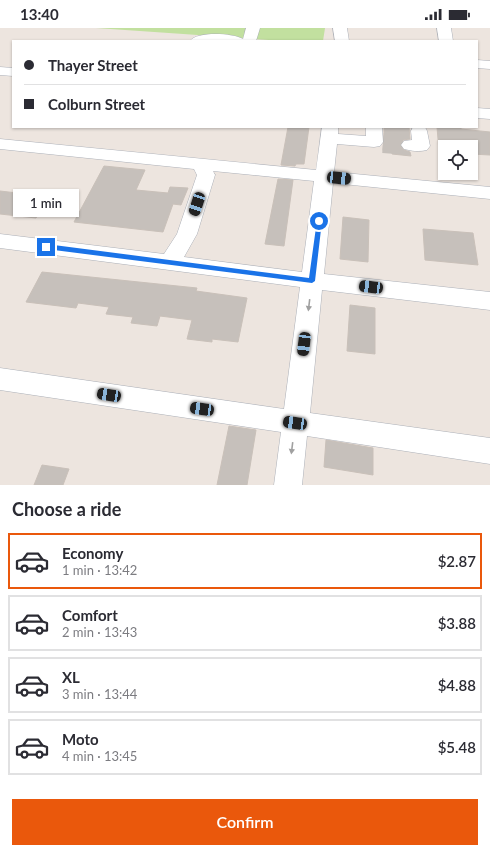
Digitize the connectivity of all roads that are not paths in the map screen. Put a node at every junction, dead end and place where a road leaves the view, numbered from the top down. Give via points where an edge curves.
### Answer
1 (253, 28) edge
2 (340, 28) edge
3 (444, 28) edge
4 (198, 40) edge
5 (222, 40) edge
6 (249, 40) edge
7 (342, 40) edge
8 (446, 40) edge
9 (478, 64) edge
10 (490, 65) edge
11 (0, 71) edge
12 (12, 72) edge
13 (478, 113) edge
14 (490, 114) edge
15 (377, 132) edge
16 (329, 133) edge
17 (0, 144) edge
18 (201, 164) junction
19 (324, 176) junction
20 (490, 193) edge
21 (0, 241) edge
22 (170, 262) junction
23 (312, 281) junction
24 (490, 301) edge
25 (0, 379) edge
26 (295, 423) junction
27 (490, 451) edge
28 (288, 485) edge

1 - 6 street
2 - 7 street
3 - 8 street
4 - 5 street
9 - 10 street
11 - 12 street
13 - 14 street
15 - 16 street
16 - 19 street
17 - 18 street
18 - 19 street
18 - 22 street via 206,175 187,234
19 - 20 street
19 - 23 street
21 - 22 street
22 - 23 street
23 - 24 street
23 -> 26 street
25 - 26 street
26 - 27 street
26 -> 28 street

